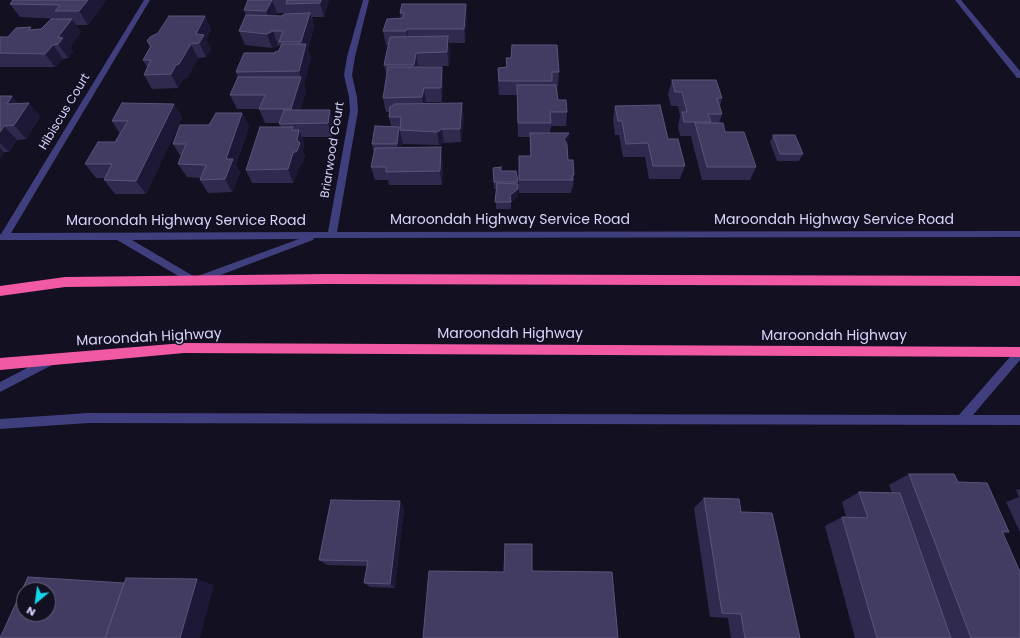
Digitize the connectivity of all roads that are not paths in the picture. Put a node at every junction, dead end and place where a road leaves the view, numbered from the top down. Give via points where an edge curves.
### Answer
1 (147, 0) edge
2 (366, 0) edge
3 (958, 0) edge
4 (1020, 76) edge
5 (1020, 234) edge
6 (318, 235) junction
7 (332, 235) junction
8 (118, 236) junction
9 (2, 237) edge
10 (194, 281) junction
11 (1020, 281) edge
12 (0, 291) edge
13 (1020, 352) edge
14 (56, 358) junction
15 (0, 364) edge
16 (0, 387) edge
17 (961, 420) junction
18 (1020, 420) edge
19 (0, 424) edge

1 - 9 street, Hibiscus Court
2 - 7 street, Briarwood Court via 348,76 354,111
3 - 4 street
5 - 7 street, Maroondah Highway Service Road
6 - 7 street, Maroondah Highway Service Road
6 - 8 street, Maroondah Highway Service Road
6 - 10 street
8 - 9 street, Maroondah Highway Service Road
8 - 10 street
10 - 11 highway
10 - 12 highway via 65,282
13 - 14 highway, Maroondah Highway via 184,348
13 - 17 street
14 - 15 highway, Maroondah Highway
14 - 16 street
17 - 18 street
17 - 19 street via 88,418

